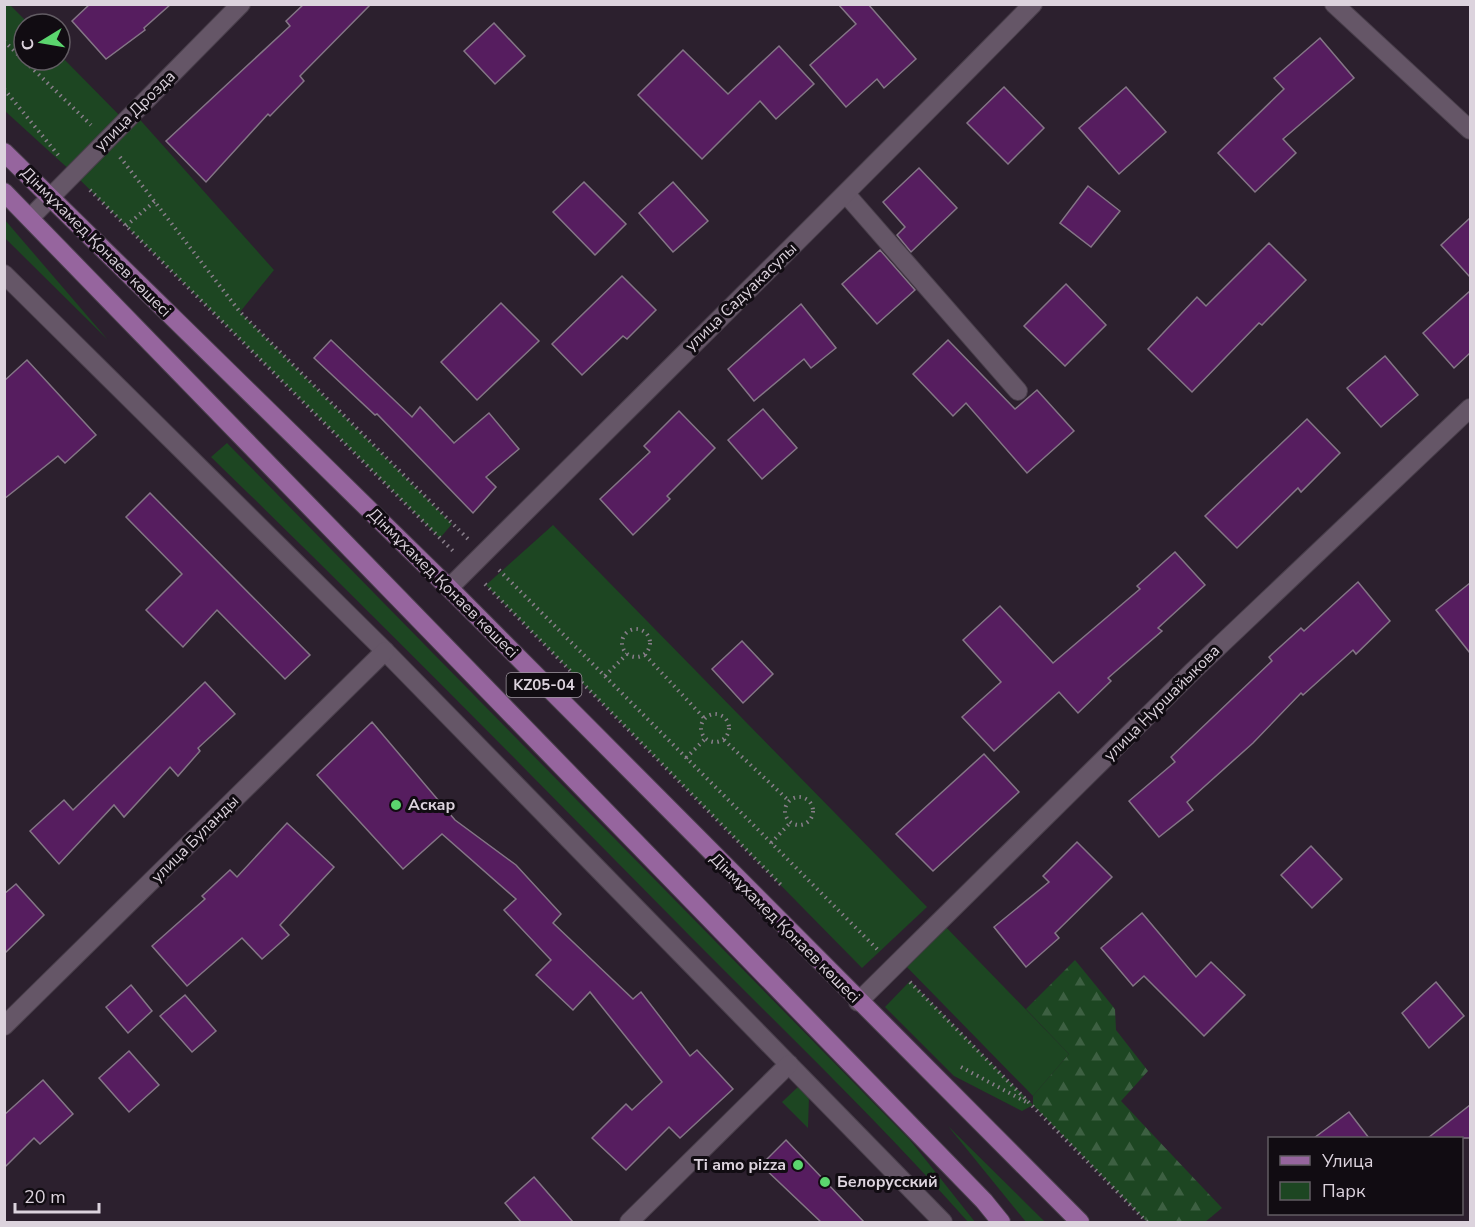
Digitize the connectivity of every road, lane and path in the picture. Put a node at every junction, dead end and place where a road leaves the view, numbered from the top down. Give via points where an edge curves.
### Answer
1 (241, 4) edge
2 (1034, 4) edge
3 (1334, 4) edge
4 (4, 41) edge
5 (4, 89) edge
6 (1470, 130) edge
7 (106, 140) junction
8 (4, 152) edge
9 (73, 173) junction
10 (4, 192) edge
11 (846, 194) junction
12 (49, 197) junction
13 (155, 201) junction
14 (30, 218) junction
15 (126, 226) junction
16 (11, 280) edge
17 (4, 300) edge
18 (1018, 391) dead end
19 (1470, 408) edge
20 (483, 554) junction
21 (470, 568) junction
22 (449, 588) junction
23 (384, 651) junction
24 (627, 654) junction
25 (645, 655) junction
26 (605, 676) junction
27 (705, 719) junction
28 (705, 739) junction
29 (724, 740) junction
30 (686, 758) junction
31 (789, 801) junction
32 (790, 823) junction
33 (771, 843) junction
34 (788, 892) dead end
35 (895, 967) junction
36 (858, 1002) junction
37 (4, 1026) edge
38 (789, 1064) junction
39 (957, 1065) dead end
40 (1033, 1105) junction
41 (629, 1222) edge
42 (943, 1222) edge
43 (1001, 1222) edge
44 (1080, 1222) edge
45 (1147, 1222) edge

1 - 7 street, улица Дрозда
2 - 11 street, улица Садуакасулы
3 - 6 street
4 - 7 path
5 - 9 path
7 - 9 street, улица Дрозда
7 - 13 path
8 - 12 main road, Дінмұхамед Қонаев көшесі / KZ05-04
9 - 12 street, улица Дрозда
9 - 15 path
10 - 14 main road, Дінмұхамед Қонаев көшесі / KZ05-04
11 - 18 street
11 - 20 street, улица Садуакасулы
12 - 14 street, улица Дрозда
12 - 22 main road, Дінмұхамед Қонаев көшесі / KZ05-04
13 - 15 path
13 - 20 path via 240,312
14 - 43 main road, Дінмұхамед Қонаев көшесі / KZ05-04 via 984,1200
15 - 21 path
16 - 17 street
16 - 23 street
19 - 35 street, улица Нуршайыкова via 1193,671
20 - 21 street, улица Садуакасулы
20 - 26 path
21 - 22 street, улица Садуакасулы
21 - 34 path
22 - 36 main road, Дінмұхамед Қонаев көшесі / KZ05-04
23 - 37 street, улица Буланды
23 - 38 street
24 - 25 path
24 - 25 path via 622,647 623,637 629,630 639,628 650,638
24 - 26 path
25 - 27 path
26 - 30 path
27 - 28 path via 701,727
27 - 29 path via 713,714 726,719 730,728
28 - 29 path via 715,743
28 - 30 path
29 - 31 path
30 - 33 path
31 - 32 path via 785,810
31 - 32 path via 797,797 807,799 814,811 804,825
32 - 33 path
33 - 35 path
35 - 36 street, улица Нуршайыкова
35 - 40 path
36 - 44 main road, Дінмұхамед Қонаев көшесі / KZ05-04
38 - 41 street
38 - 42 street
39 - 40 path
40 - 45 path

